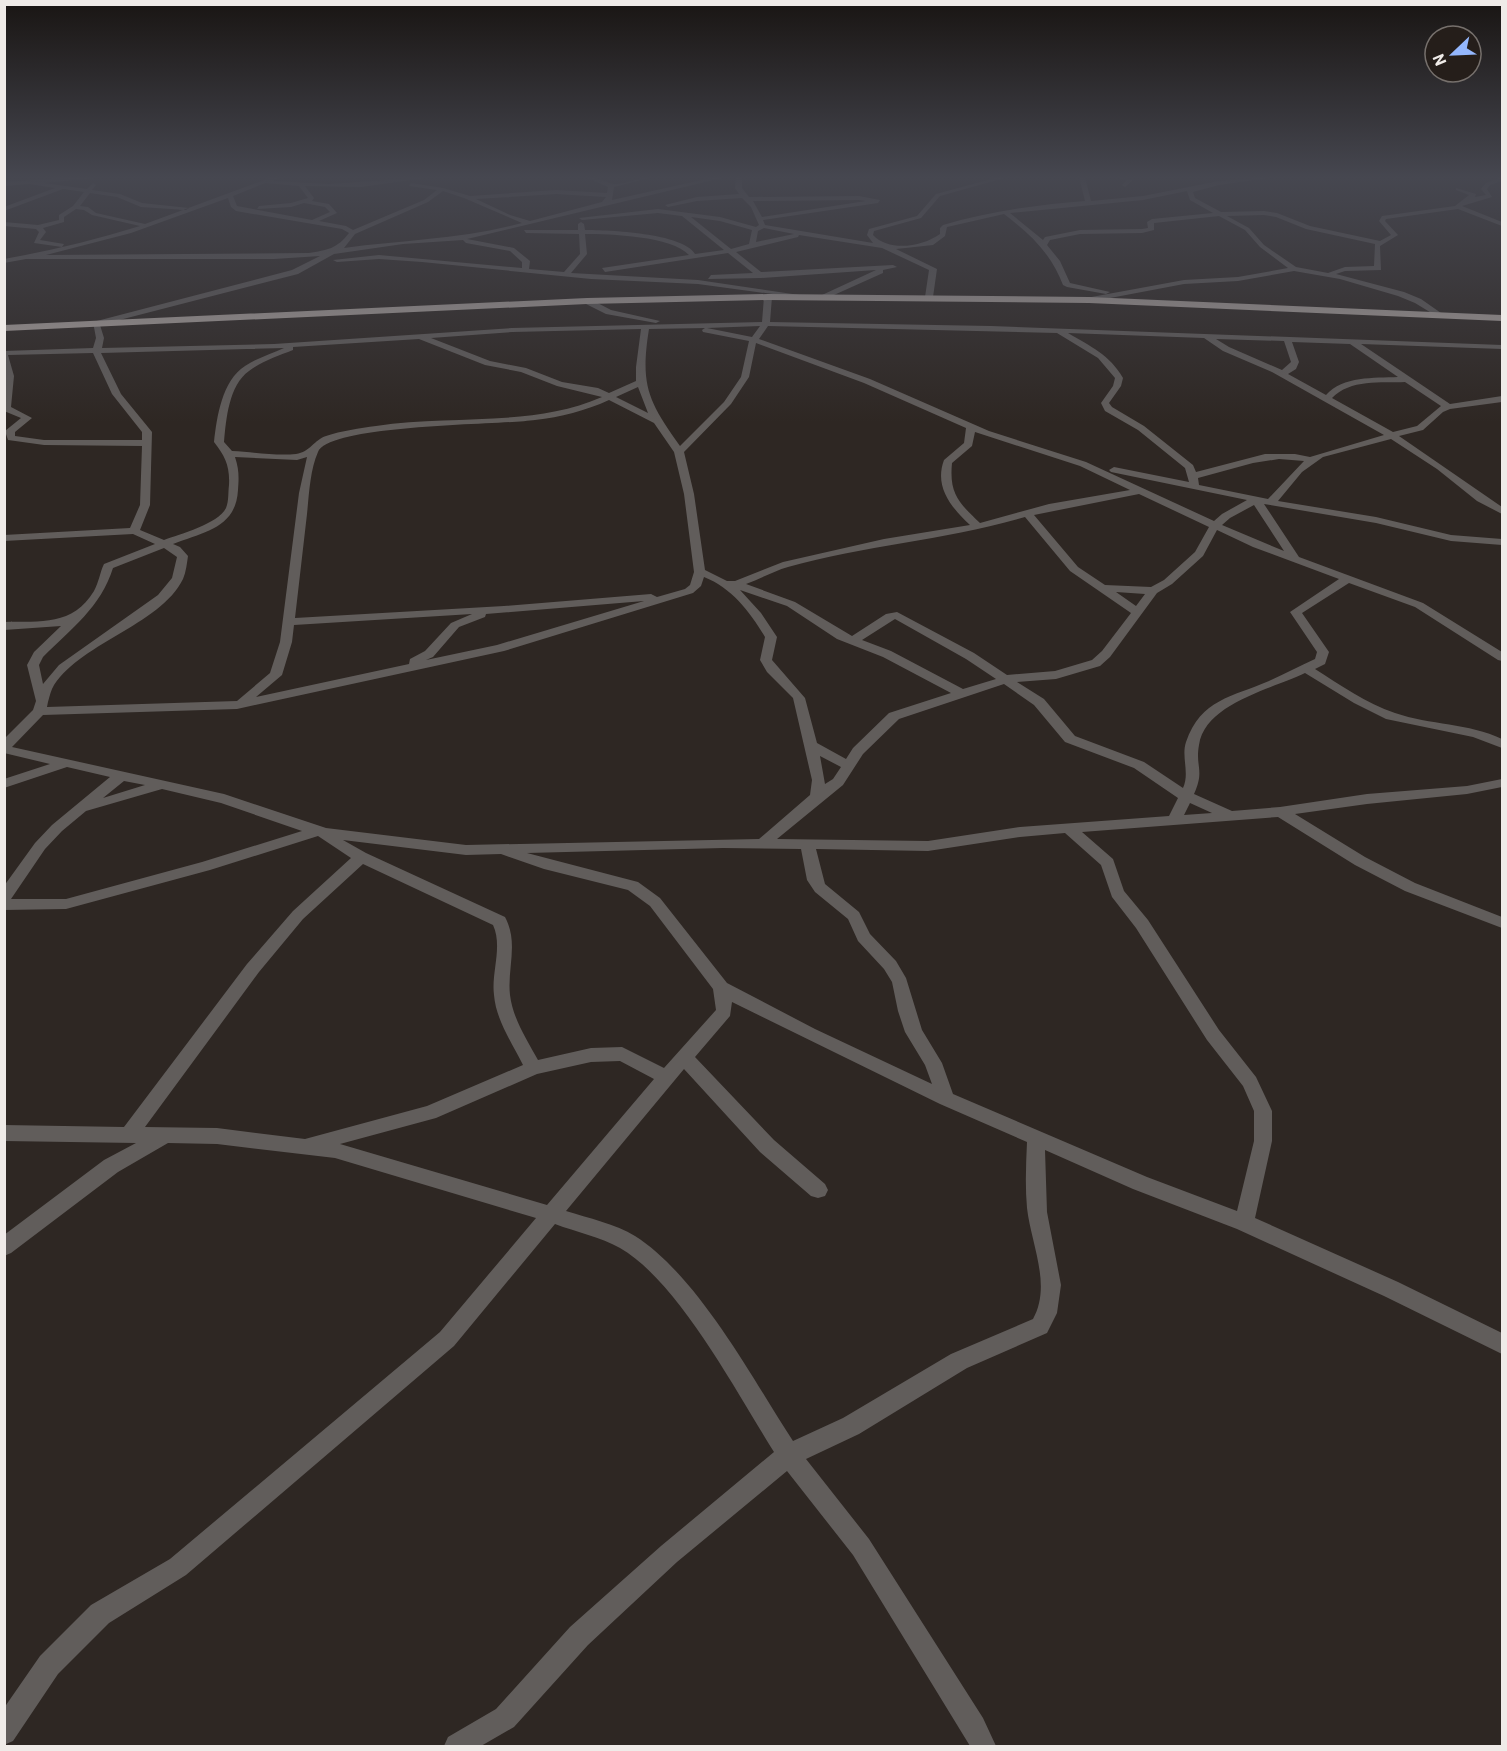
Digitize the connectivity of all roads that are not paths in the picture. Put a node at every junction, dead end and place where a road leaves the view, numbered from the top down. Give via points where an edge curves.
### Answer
1 (313, 259) edge
2 (317, 259) junction
3 (326, 259) edge
4 (397, 259) edge
5 (523, 259) edge
6 (580, 259) edge
7 (688, 259) edge
8 (741, 259) edge
9 (911, 259) edge
10 (1055, 259) edge
11 (1280, 259) edge
12 (1378, 259) edge
13 (916, 261) junction
14 (893, 267) junction
15 (1294, 269) junction
16 (525, 271) junction
17 (757, 273) junction
18 (566, 274) junction
19 (575, 275) junction
20 (1328, 275) junction
21 (669, 281) junction
22 (769, 294) junction
23 (1124, 294) junction
24 (825, 297) junction
25 (929, 297) junction
26 (1089, 300) junction
27 (587, 301) junction
28 (1438, 315) junction
29 (1503, 318) edge
30 (96, 324) junction
31 (766, 324) junction
32 (680, 326) junction
33 (645, 327) junction
34 (4, 328) edge
35 (1057, 331) junction
36 (419, 336) junction
37 (1206, 336) junction
38 (1266, 338) junction
39 (1287, 339) junction
40 (754, 340) junction
41 (1351, 341) junction
42 (300, 344) junction
43 (1455, 345) junction
44 (1503, 347) edge
45 (1293, 349) junction
46 (96, 351) junction
47 (4, 354) edge
48 (1503, 354) edge
49 (1282, 374) junction
50 (1406, 379) junction
51 (640, 382) junction
52 (612, 396) junction
53 (1327, 399) junction
54 (1503, 399) edge
55 (1448, 407) junction
56 (655, 420) junction
57 (972, 426) junction
58 (6, 434) edge
59 (1391, 435) junction
60 (146, 443) junction
61 (313, 452) junction
62 (679, 452) junction
63 (229, 454) junction
64 (260, 456) junction
65 (1311, 460) junction
66 (1083, 464) junction
67 (235, 472) junction
68 (1194, 482) junction
69 (1140, 489) junction
70 (1256, 500) junction
71 (1270, 503) junction
72 (1503, 511) edge
73 (1028, 514) junction
74 (978, 527) junction
75 (1214, 527) junction
76 (134, 531) junction
77 (4, 538) edge
78 (1503, 542) edge
79 (165, 544) junction
80 (1294, 558) junction
81 (700, 572) junction
82 (1349, 578) junction
83 (729, 584) junction
84 (1102, 588) junction
85 (1153, 591) junction
86 (681, 595) junction
87 (504, 609) junction
88 (1137, 612) junction
89 (74, 620) junction
90 (288, 622) junction
91 (4, 626) edge
92 (852, 640) junction
93 (1503, 657) edge
94 (404, 668) junction
95 (1307, 669) junction
96 (1007, 679) junction
97 (960, 693) junction
98 (40, 698) junction
99 (237, 705) junction
100 (39, 711) junction
101 (810, 744) junction
102 (1503, 744) edge
103 (4, 748) edge
104 (66, 763) junction
105 (848, 765) junction
106 (122, 776) junction
107 (1503, 783) edge
108 (4, 784) edge
109 (162, 785) junction
110 (1185, 796) junction
111 (817, 797) junction
112 (81, 808) junction
113 (1280, 812) junction
114 (1231, 815) junction
115 (1175, 819) junction
116 (1068, 828) junction
117 (321, 832) junction
118 (763, 843) junction
119 (807, 843) junction
120 (496, 849) junction
121 (361, 857) junction
122 (4, 898) edge
123 (4, 905) edge
124 (1503, 923) edge
125 (721, 987) junction
126 (685, 1058) junction
127 (534, 1068) junction
128 (666, 1077) junction
129 (946, 1099) junction
130 (4, 1133) edge
131 (129, 1135) junction
132 (165, 1135) junction
133 (1035, 1138) junction
134 (300, 1146) junction
135 (818, 1190) dead end
136 (553, 1215) junction
137 (1244, 1222) junction
138 (4, 1247) edge
139 (1503, 1344) edge
140 (789, 1455) junction
141 (4, 1732) edge
142 (457, 1746) edge
143 (983, 1746) edge

1 - 2 street
2 - 3 street
2 - 30 street via 295,272
4 - 16 street
5 - 16 street
6 - 18 street
7 - 19 street
8 - 17 street
9 - 13 street
10 - 23 street via 1067,285
11 - 15 street
12 - 20 street via 1378,268
13 - 14 street
13 - 25 street via 933,269
14 - 17 street
14 - 24 street
15 - 20 street
15 - 23 street via 1238,279 1184,282
16 - 18 street
17 - 21 street
17 - 22 street via 770,283
18 - 19 street
19 - 21 street
20 - 28 street via 1401,294
21 - 22 street
22 - 24 highway
22 - 27 highway
22 - 31 street
23 - 26 street
24 - 25 highway
25 - 26 highway
26 - 28 highway
27 - 30 highway
27 - 32 street via 609,312
28 - 29 highway
30 - 34 highway
30 - 46 street via 100,333
31 - 32 street
31 - 35 street
31 - 40 street
32 - 33 street
32 - 40 street
33 - 36 street
33 - 51 street
35 - 37 street
35 - 68 street via 1111,364 1119,378 1118,386 1105,403 1108,409 1174,453 1190,467
36 - 42 street
36 - 52 street via 488,363
37 - 38 street
37 - 49 street
38 - 39 street
38 - 45 street
39 - 41 street
39 - 45 street
40 - 57 street via 867,381
40 - 62 street via 745,377 733,395
41 - 43 street
41 - 50 street
42 - 46 street
42 - 63 street via 237,378 219,437
43 - 44 street
43 - 48 street
45 - 49 street via 1293,367
46 - 47 street
46 - 60 street via 113,393 147,432
47 - 58 street via 10,376 6,408 27,418
49 - 53 street
50 - 53 street via 1350,385 1332,392
50 - 55 street
51 - 52 street
51 - 56 street
52 - 56 street
52 - 61 street via 584,408 533,418 377,428 328,438
53 - 59 street
54 - 55 street
55 - 59 street via 1425,425
56 - 62 street
57 - 66 street
57 - 74 street via 969,444 947,462 944,482 948,495
58 - 60 street via 33,442
59 - 65 street
59 - 72 street via 1481,500
60 - 76 street via 145,505
61 - 64 street via 297,457
61 - 90 street
62 - 81 street
63 - 64 street
63 - 67 street
64 - 67 street
65 - 68 street via 1269,455
65 - 71 street
66 - 68 street
66 - 69 street
67 - 79 street via 232,506 226,515 212,525
68 - 70 street
69 - 73 street
69 - 75 street
70 - 71 street
70 - 75 street
70 - 80 street
71 - 78 street via 1376,520 1451,538
73 - 74 street
73 - 84 street via 1074,568
74 - 83 street via 884,542 783,565
75 - 80 street
75 - 85 street via 1199,554
76 - 77 street
76 - 79 street
79 - 89 street via 108,566 97,593
79 - 98 street via 183,556 177,583 152,607 75,660
80 - 82 street
81 - 83 street
81 - 86 street via 695,586
82 - 93 street via 1419,605
82 - 95 street via 1296,612 1323,652 1321,661
83 - 92 street via 791,604 812,620
83 - 101 street via 752,606 771,636 767,663 794,688
84 - 85 street
84 - 88 street
85 - 88 street
86 - 87 street
86 - 94 street via 500,648
87 - 90 street
87 - 94 street via 455,625 429,654
88 - 96 street via 1096,663 1056,675
89 - 91 street
89 - 98 street via 38,655 33,665
90 - 99 street via 276,675
92 - 96 street via 897,615
92 - 97 street
94 - 99 street
95 - 102 street via 1349,696 1392,716 1476,734
95 - 110 street via 1226,701 1208,714 1192,744 1194,779
96 - 97 street
96 - 110 street via 1039,702 1070,739 1139,765
97 - 105 street via 894,716
98 - 100 street
99 - 100 street
100 - 103 street
101 - 105 street
101 - 111 street via 819,780
103 - 104 street
104 - 106 street
104 - 108 street
105 - 111 street via 838,782
106 - 109 street
106 - 112 street
107 - 113 street
109 - 112 street
109 - 117 street via 224,799
110 - 114 street
110 - 115 street
111 - 118 street
112 - 122 street via 40,846
113 - 114 street
113 - 124 street via 1410,887
114 - 115 street
115 - 116 street
116 - 119 street via 928,846
116 - 137 street via 1108,863 1117,893 1142,924 1213,1035 1250,1082 1263,1111 1263,1142
117 - 120 street via 466,850
117 - 121 street
117 - 123 street via 66,904
118 - 119 street
118 - 120 street
119 - 129 street via 820,888 854,916 864,937 900,982 914,1032 933,1063
120 - 125 street via 633,886 655,902
121 - 127 street via 499,921 505,932 502,996 510,1023
121 - 131 street via 298,915 253,968
125 - 126 street via 724,1011
125 - 129 street
126 - 128 street
126 - 135 street via 767,1146
127 - 128 street via 617,1053
127 - 134 street via 430,1113
128 - 136 street
129 - 133 street
130 - 131 street
131 - 132 street
132 - 134 street via 217,1136
132 - 138 street via 111,1166
133 - 137 street
133 - 140 street via 1037,1212 1051,1276 1043,1322 960,1361 851,1426
134 - 136 street via 335,1150
136 - 140 street via 626,1241 657,1264 699,1315
136 - 141 street via 447,1339 178,1567 99,1614 49,1665
137 - 139 street
140 - 142 street via 669,1554 579,1636 504,1718
140 - 143 street via 861,1547

